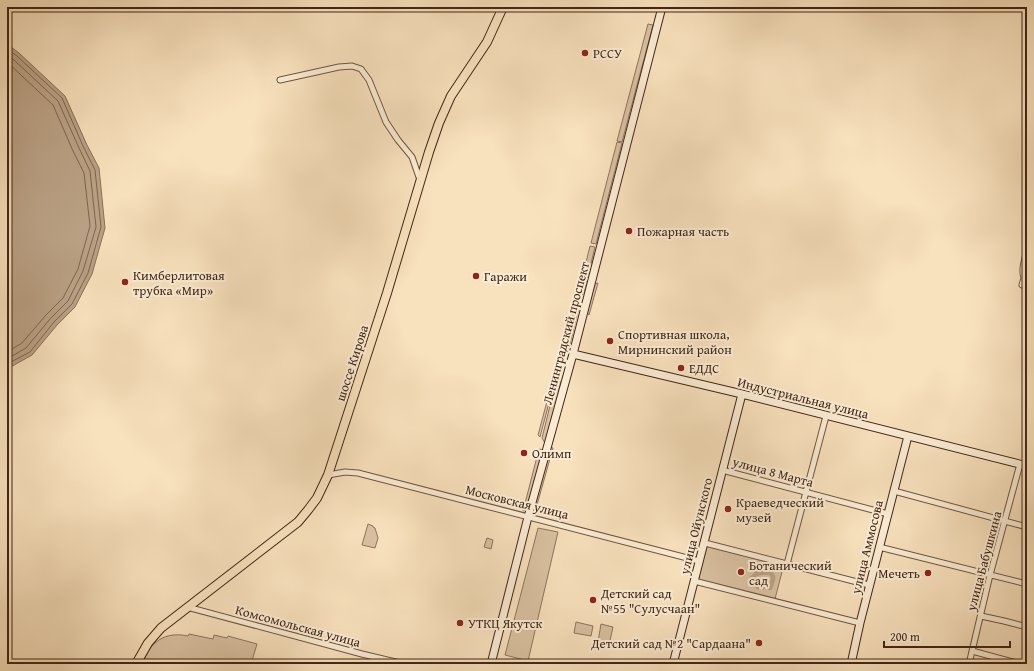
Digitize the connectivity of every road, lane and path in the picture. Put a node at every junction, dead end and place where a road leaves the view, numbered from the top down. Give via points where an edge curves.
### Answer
1 (503, 7) edge
2 (662, 7) edge
3 (280, 80) dead end
4 (420, 180) junction
5 (1027, 250) edge
6 (1026, 277) edge
7 (1027, 287) edge
8 (574, 354) junction
9 (742, 394) junction
10 (826, 416) junction
11 (908, 436) junction
12 (1024, 465) edge
13 (722, 470) junction
14 (328, 475) junction
15 (894, 491) junction
16 (806, 492) junction
17 (888, 514) junction
18 (528, 516) junction
19 (1005, 521) junction
20 (1027, 527) edge
21 (705, 543) junction
22 (879, 547) junction
23 (699, 561) junction
24 (787, 564) junction
25 (990, 575) junction
26 (694, 581) junction
27 (870, 584) junction
28 (1027, 584) edge
29 (187, 607) junction
30 (981, 616) junction
31 (860, 622) junction
32 (1027, 627) edge
33 (972, 651) junction
34 (853, 663) edge
35 (136, 664) edge
36 (404, 664) edge
37 (491, 664) edge
38 (673, 664) edge
39 (969, 664) edge
40 (1020, 664) edge

1 - 4 main road, шоссе Кирова via 487,42 442,115
2 - 8 main road, Ленинградский проспект
3 - 4 street via 339,67 352,66 361,70 369,80 386,122 412,157
4 - 14 main road, шоссе Кирова via 387,293
5 - 6 street via 1023,270 1023,276
6 - 7 street via 1022,285
8 - 9 main road, Индустриальная улица
8 - 18 main road, Ленинградский проспект
9 - 10 main road, Индустриальная улица
9 - 13 main road, улица Ойунского
10 - 11 main road, Индустриальная улица
10 - 16 street
11 - 12 main road, Индустриальная улица
11 - 15 main road, улица Аммосова
12 - 19 street, улица Бабушкина
13 - 16 street, улица 8 Марта
13 - 21 main road, улица Ойунского
14 - 18 street, Московская улица via 358,473
14 - 29 main road, шоссе Кирова via 317,498 298,522
15 - 17 main road, улица Аммосова
15 - 19 street
16 - 17 street, улица 8 Марта
16 - 24 street
17 - 22 main road, улица Аммосова
18 - 23 street, Московская улица
18 - 37 main road, Ленинградский проспект
19 - 20 street
19 - 25 street, улица Бабушкина
21 - 23 main road, улица Ойунского
21 - 24 street
22 - 25 street
22 - 27 main road, улица Аммосова
23 - 26 main road, улица Ойунского
24 - 27 street
25 - 28 street
25 - 30 street, улица Бабушкина
26 - 31 street
26 - 38 main road, улица Ойунского
27 - 31 main road, улица Аммосова
29 - 35 main road, шоссе Кирова via 152,637
29 - 36 street, Комсомольская улица
30 - 32 street
30 - 33 street, улица Бабушкина
31 - 34 main road, улица Аммосова
33 - 39 street, улица Бабушкина
33 - 40 street

